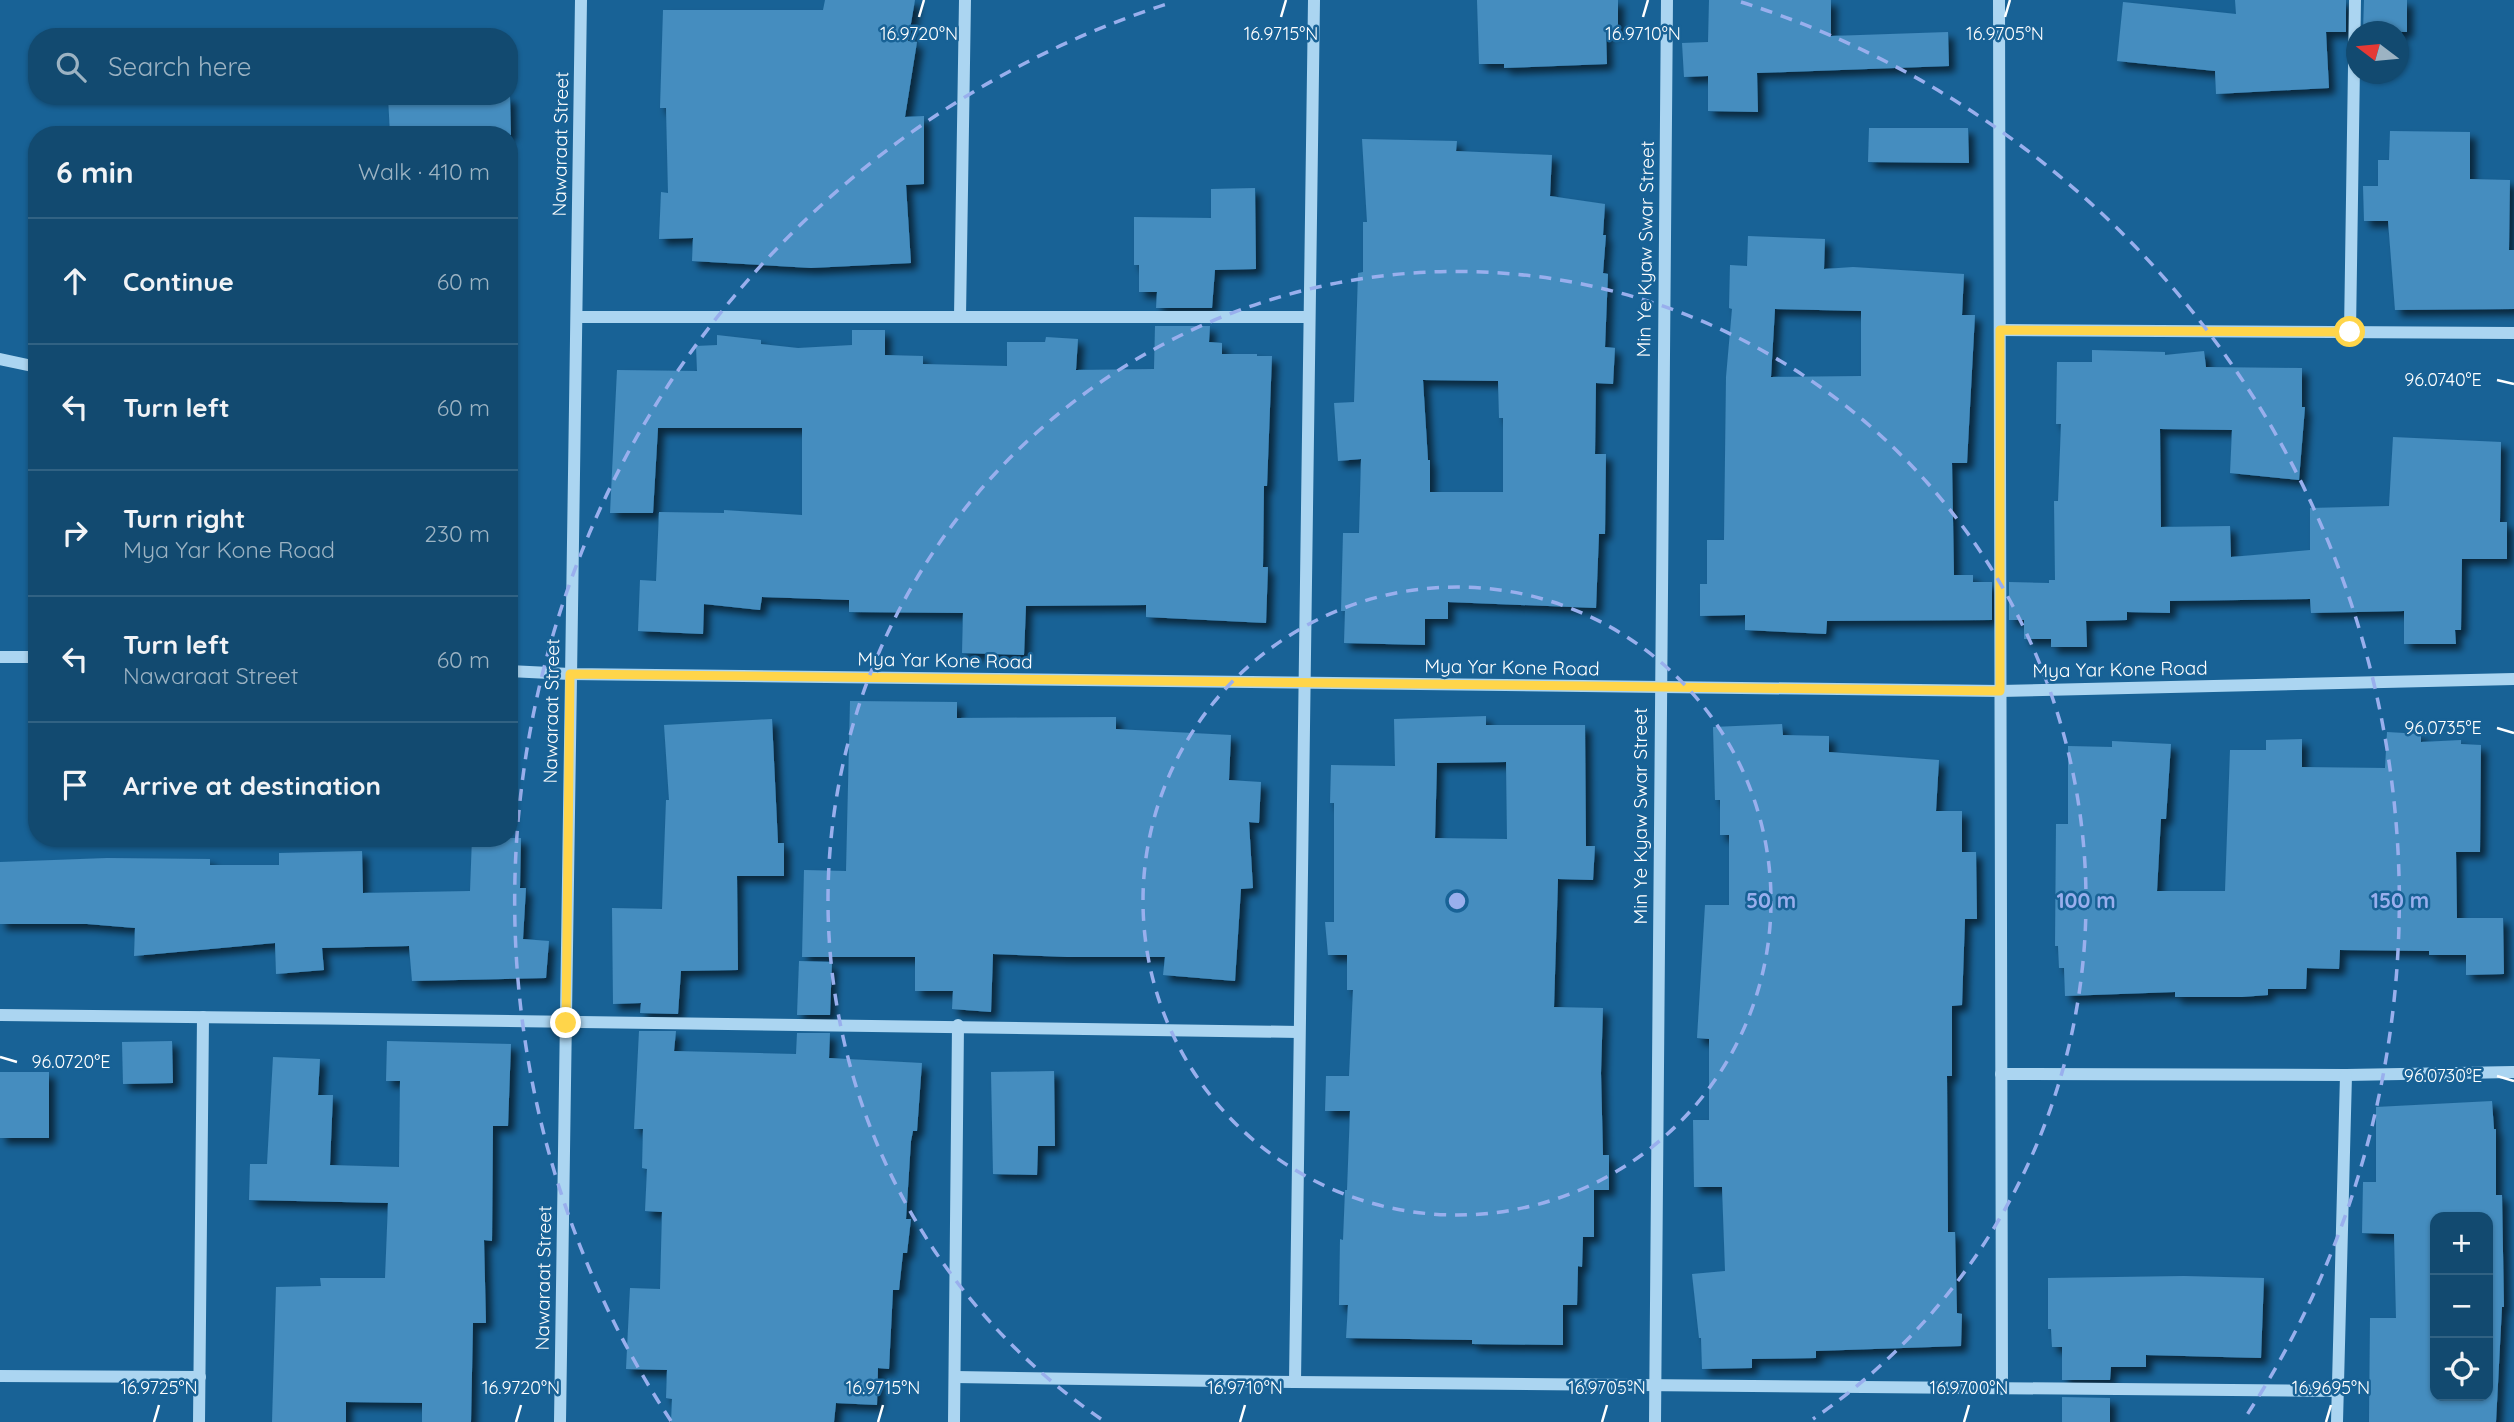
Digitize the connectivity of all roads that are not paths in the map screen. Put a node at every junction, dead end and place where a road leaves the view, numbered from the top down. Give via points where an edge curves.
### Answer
1 (581, 0) edge
2 (965, 0) edge
3 (1314, 0) edge
4 (1667, 0) edge
5 (1999, 0) edge
6 (2355, 0) edge
7 (577, 317) junction
8 (960, 317) junction
9 (1309, 317) junction
10 (2000, 330) junction
11 (2350, 332) junction
12 (2514, 333) edge
13 (0, 359) edge
14 (28, 365) edge
15 (0, 657) edge
16 (28, 657) edge
17 (518, 671) edge
18 (570, 674) junction
19 (2514, 679) edge
20 (1303, 684) junction
21 (1660, 688) junction
22 (2000, 691) junction
23 (0, 1015) edge
24 (203, 1017) junction
25 (566, 1023) junction
26 (958, 1025) junction
27 (1299, 1032) junction
28 (2514, 1072) edge
29 (2001, 1074) junction
30 (2346, 1075) junction
31 (0, 1376) edge
32 (200, 1377) junction
33 (955, 1377) junction
34 (1295, 1382) junction
35 (1655, 1385) junction
36 (2002, 1388) junction
37 (2337, 1391) junction
38 (199, 1422) edge
39 (560, 1422) edge
40 (954, 1422) edge
41 (1655, 1422) edge
42 (2337, 1422) edge

1 - 7 street, Nawaraat Street
2 - 8 street
3 - 9 street
4 - 21 street, Min Ye Kyaw Swar Street
5 - 10 street
6 - 11 street
7 - 8 street
7 - 18 street, Nawaraat Street
8 - 9 street
9 - 20 street
10 - 11 street
10 - 22 street
11 - 12 street
13 - 14 street
15 - 16 street
17 - 18 street, Mya Yar Kone Road
18 - 20 street, Mya Yar Kone Road
18 - 25 street, Nawaraat Street
19 - 22 street, Mya Yar Kone Road
20 - 21 street, Mya Yar Kone Road
20 - 27 street
21 - 22 street, Mya Yar Kone Road
21 - 35 street, Min Ye Kyaw Swar Street
22 - 29 street
23 - 24 street
24 - 25 street
24 - 32 street
25 - 26 street
25 - 39 street, Nawaraat Street
26 - 27 street
26 - 33 street
27 - 34 street
28 - 30 street
29 - 30 street
29 - 36 street
30 - 37 street
31 - 32 street
32 - 38 street
33 - 34 street
33 - 40 street
34 - 35 street
35 - 36 street
35 - 41 street, Min Ye Kyaw Swar Street
36 - 37 street
37 - 42 street

